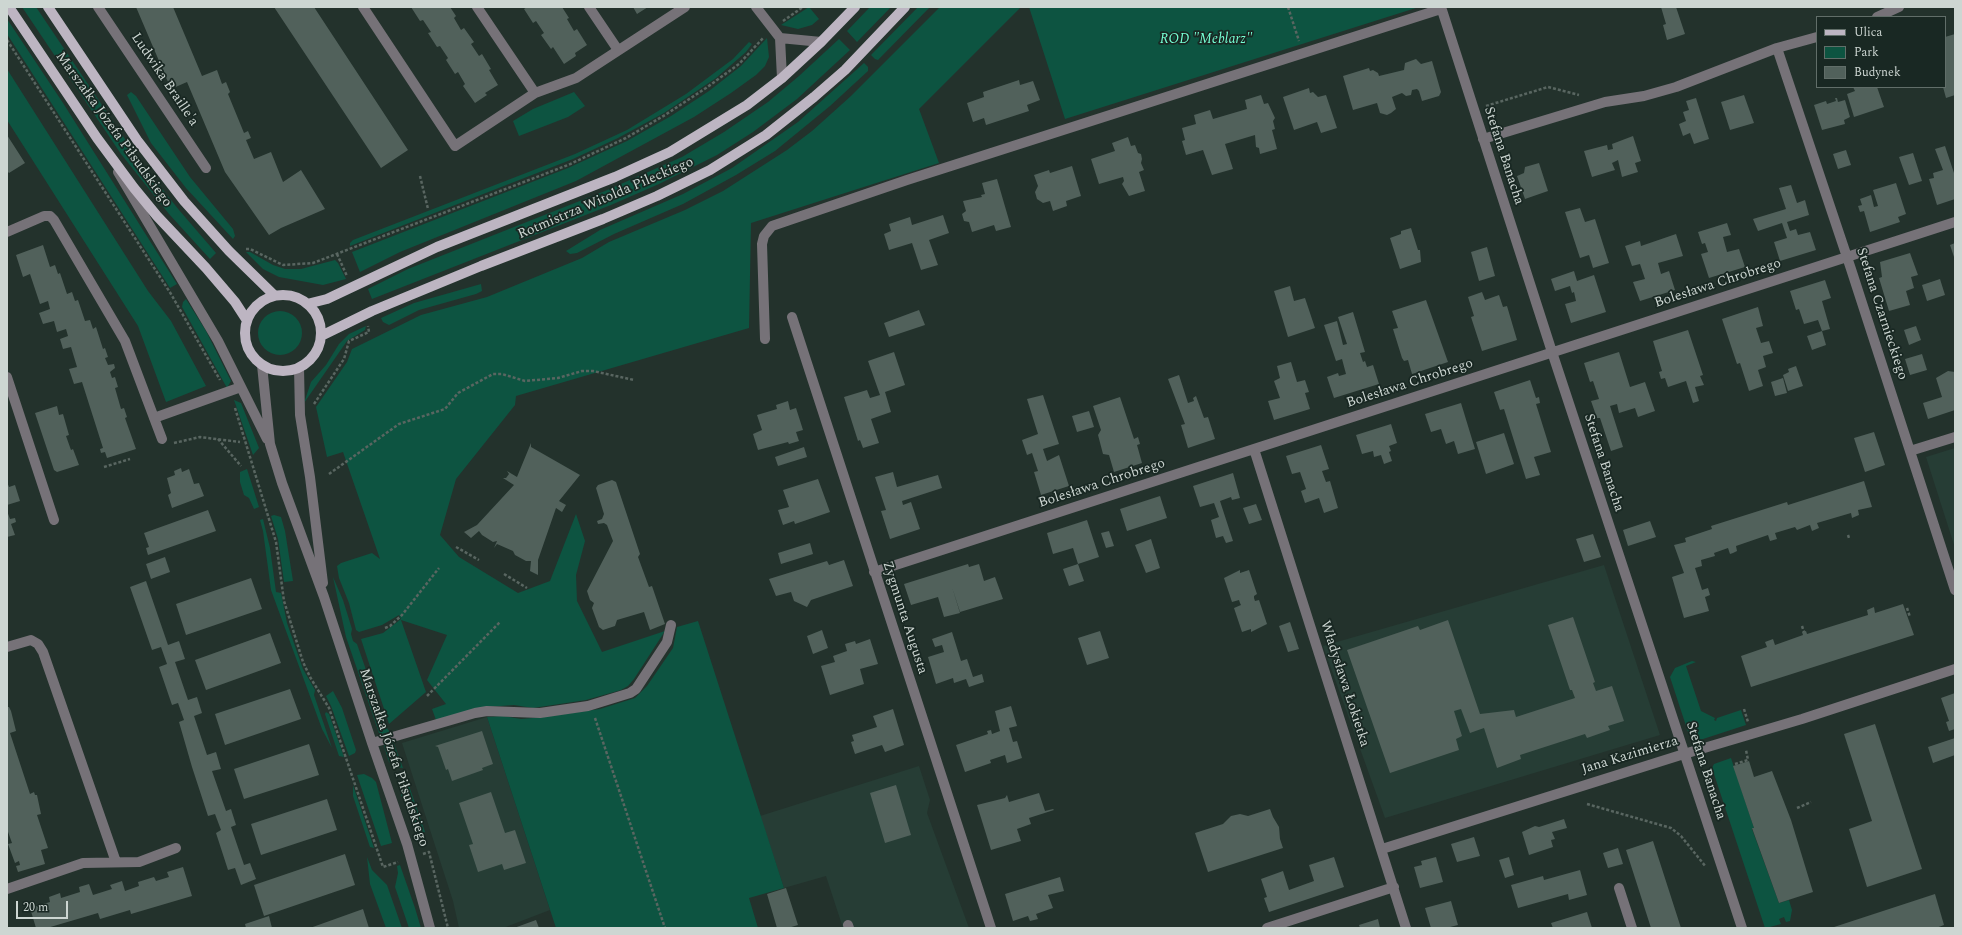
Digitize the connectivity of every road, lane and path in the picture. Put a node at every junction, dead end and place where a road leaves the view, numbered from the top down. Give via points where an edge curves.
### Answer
1 (9, 7) edge
2 (48, 7) edge
3 (98, 7) edge
4 (363, 7) edge
5 (476, 7) edge
6 (589, 7) edge
7 (685, 7) edge
8 (756, 7) edge
9 (803, 7) edge
10 (856, 7) edge
11 (905, 7) edge
12 (1288, 7) edge
13 (1899, 7) edge
14 (1441, 8) edge
15 (1879, 16) edge
16 (779, 23) dead end
17 (765, 36) dead end
18 (1816, 37) edge
19 (780, 38) junction
20 (7, 40) edge
21 (821, 42) junction
22 (1300, 45) dead end
23 (1777, 48) junction
24 (618, 50) junction
25 (782, 78) junction
26 (535, 93) junction
27 (1605, 102) junction
28 (1482, 107) dead end
29 (97, 138) junction
30 (1483, 139) junction
31 (206, 168) dead end
32 (420, 176) dead end
33 (428, 209) dead end
34 (1955, 222) edge
35 (7, 232) edge
36 (244, 250) dead end
37 (338, 254) junction
38 (1847, 257) junction
39 (348, 278) dead end
40 (274, 295) junction
41 (307, 304) junction
42 (792, 317) dead end
43 (246, 319) junction
44 (368, 325) dead end
45 (321, 336) junction
46 (764, 339) dead end
47 (1552, 352) junction
48 (262, 365) junction
49 (299, 368) junction
50 (7, 378) edge
51 (634, 380) dead end
52 (221, 381) dead end
53 (241, 387) junction
54 (234, 406) dead end
55 (312, 407) dead end
56 (154, 418) junction
57 (1955, 437) edge
58 (218, 439) junction
59 (165, 442) joint
60 (240, 442) dead end
61 (270, 444) junction
62 (1254, 449) junction
63 (1910, 451) junction
64 (130, 459) dead end
65 (241, 466) dead end
66 (104, 467) dead end
67 (329, 474) dead end
68 (54, 520) dead end
69 (456, 547) dead end
70 (479, 560) dead end
71 (439, 568) dead end
72 (874, 572) junction
73 (504, 574) dead end
74 (528, 588) dead end
75 (1955, 590) edge
76 (324, 597) junction
77 (1907, 608) dead end
78 (1910, 618) dead end
79 (500, 622) dead end
80 (671, 625) dead end
81 (1802, 626) dead end
82 (385, 628) dead end
83 (1804, 632) dead end
84 (7, 647) edge
85 (1955, 669) edge
86 (427, 696) dead end
87 (594, 713) dead end
88 (372, 743) junction
89 (1746, 750) dead end
90 (1684, 754) junction
91 (1735, 764) dead end
92 (1811, 802) dead end
93 (1588, 804) dead end
94 (1797, 808) dead end
95 (176, 848) dead end
96 (1382, 849) junction
97 (423, 854) dead end
98 (116, 862) junction
99 (398, 862) dead end
100 (1708, 869) dead end
101 (1394, 887) junction
102 (1619, 888) dead end
103 (7, 889) edge
104 (430, 928) edge
105 (448, 928) edge
106 (665, 928) edge
107 (991, 928) edge
108 (1267, 928) edge
109 (1406, 928) edge
110 (1632, 928) edge
111 (1742, 928) edge

1 - 29 main road, Marszałka Józefa Piłsudskiego
2 - 40 main road, Marszałka Józefa Piłsudskiego via 137,140 184,202
3 - 31 street, Ludwika Braille'a
4 - 26 street via 455,146
5 - 26 street
6 - 24 street
7 - 24 street
8 - 19 street
9 - 16 path
10 - 21 main road, Rotmistrza Witolda Pileckiego
11 - 45 main road, Rotmistrza Witolda Pileckiego via 845,70 814,97 766,135 710,170 657,196 372,311
12 - 22 path
13 - 15 street
14 - 30 street, Stefana Banacha
14 - 46 street via 772,226 764,236 762,244
17 - 37 path via 739,64 626,138 568,165
18 - 23 street
19 - 21 street
19 - 25 street
20 - 52 path via 171,294
21 - 25 main road, Rotmistrza Witolda Pileckiego
23 - 27 street via 1676,87 1649,95
23 - 38 street, Stefana Czarnieckiego
24 - 26 street via 576,78
25 - 41 main road, Rotmistrza Witolda Pileckiego via 747,105 702,134 654,160 437,247 327,299
27 - 28 path via 1548,87
27 - 30 street
29 - 43 main road, Marszałka Józefa Piłsudskiego via 157,216 206,268
29 - 53 street via 218,341
30 - 47 street, Stefana Banacha
32 - 33 path
34 - 38 street, Bolesława Chrobrego
35 - 56 street via 44,216 50,216 54,220 125,341
36 - 37 path via 250,249 275,263 291,266 313,264
37 - 39 path
38 - 47 street, Bolesława Chrobrego
38 - 63 street, Stefana Czarnieckiego
40 - 41 main road via 298,297
40 - 43 main road via 262,300
41 - 45 main road via 320,324
42 - 72 street, Zygmunta Augusta
43 - 48 main road via 246,345 252,357
44 - 55 path via 369,332 349,341 344,359
45 - 49 main road via 314,355
47 - 62 street, Bolesława Chrobrego
47 - 90 street, Stefana Banacha
48 - 49 main road via 274,370 287,371
48 - 61 street, Marszałka Józefa Piłsudskiego
49 - 76 street, Marszałka Józefa Piłsudskiego via 300,415
50 - 68 street
51 - 67 path via 594,371 525,381 493,374 458,393 445,409 399,424
53 - 56 street
53 - 61 street
54 - 99 path via 276,542 284,601 303,662 329,708 383,867
56 - 59 street
57 - 63 street
58 - 59 path via 200,437
58 - 60 path
58 - 65 path
61 - 76 street, Marszałka Józefa Piłsudskiego
62 - 72 street, Bolesława Chrobrego
62 - 96 street, Władysława Łokietka
63 - 75 street, Stefana Czarnieckiego
64 - 66 path
69 - 70 path
71 - 82 path via 402,615
72 - 107 street, Zygmunta Augusta
73 - 74 path
76 - 88 street, Marszałka Józefa Piłsudskiego
77 - 78 path
79 - 86 path
80 - 88 street via 667,642 636,689 622,697 588,706 540,713 475,713
81 - 83 path
84 - 98 street via 31,640 38,644 43,652
85 - 90 street, Jana Kazimierza
87 - 106 path
88 - 104 street, Marszałka Józefa Piłsudskiego via 412,857
89 - 91 path via 1748,760
90 - 96 street, Jana Kazimierza
90 - 111 street, Stefana Banacha
92 - 94 path
93 - 100 path via 1671,828 1681,836
95 - 98 street via 139,862
96 - 101 street, Władysława Łokietka
97 - 105 path via 429,852
98 - 103 street via 83,863
101 - 108 street
101 - 109 street, Władysława Łokietka
102 - 110 street

